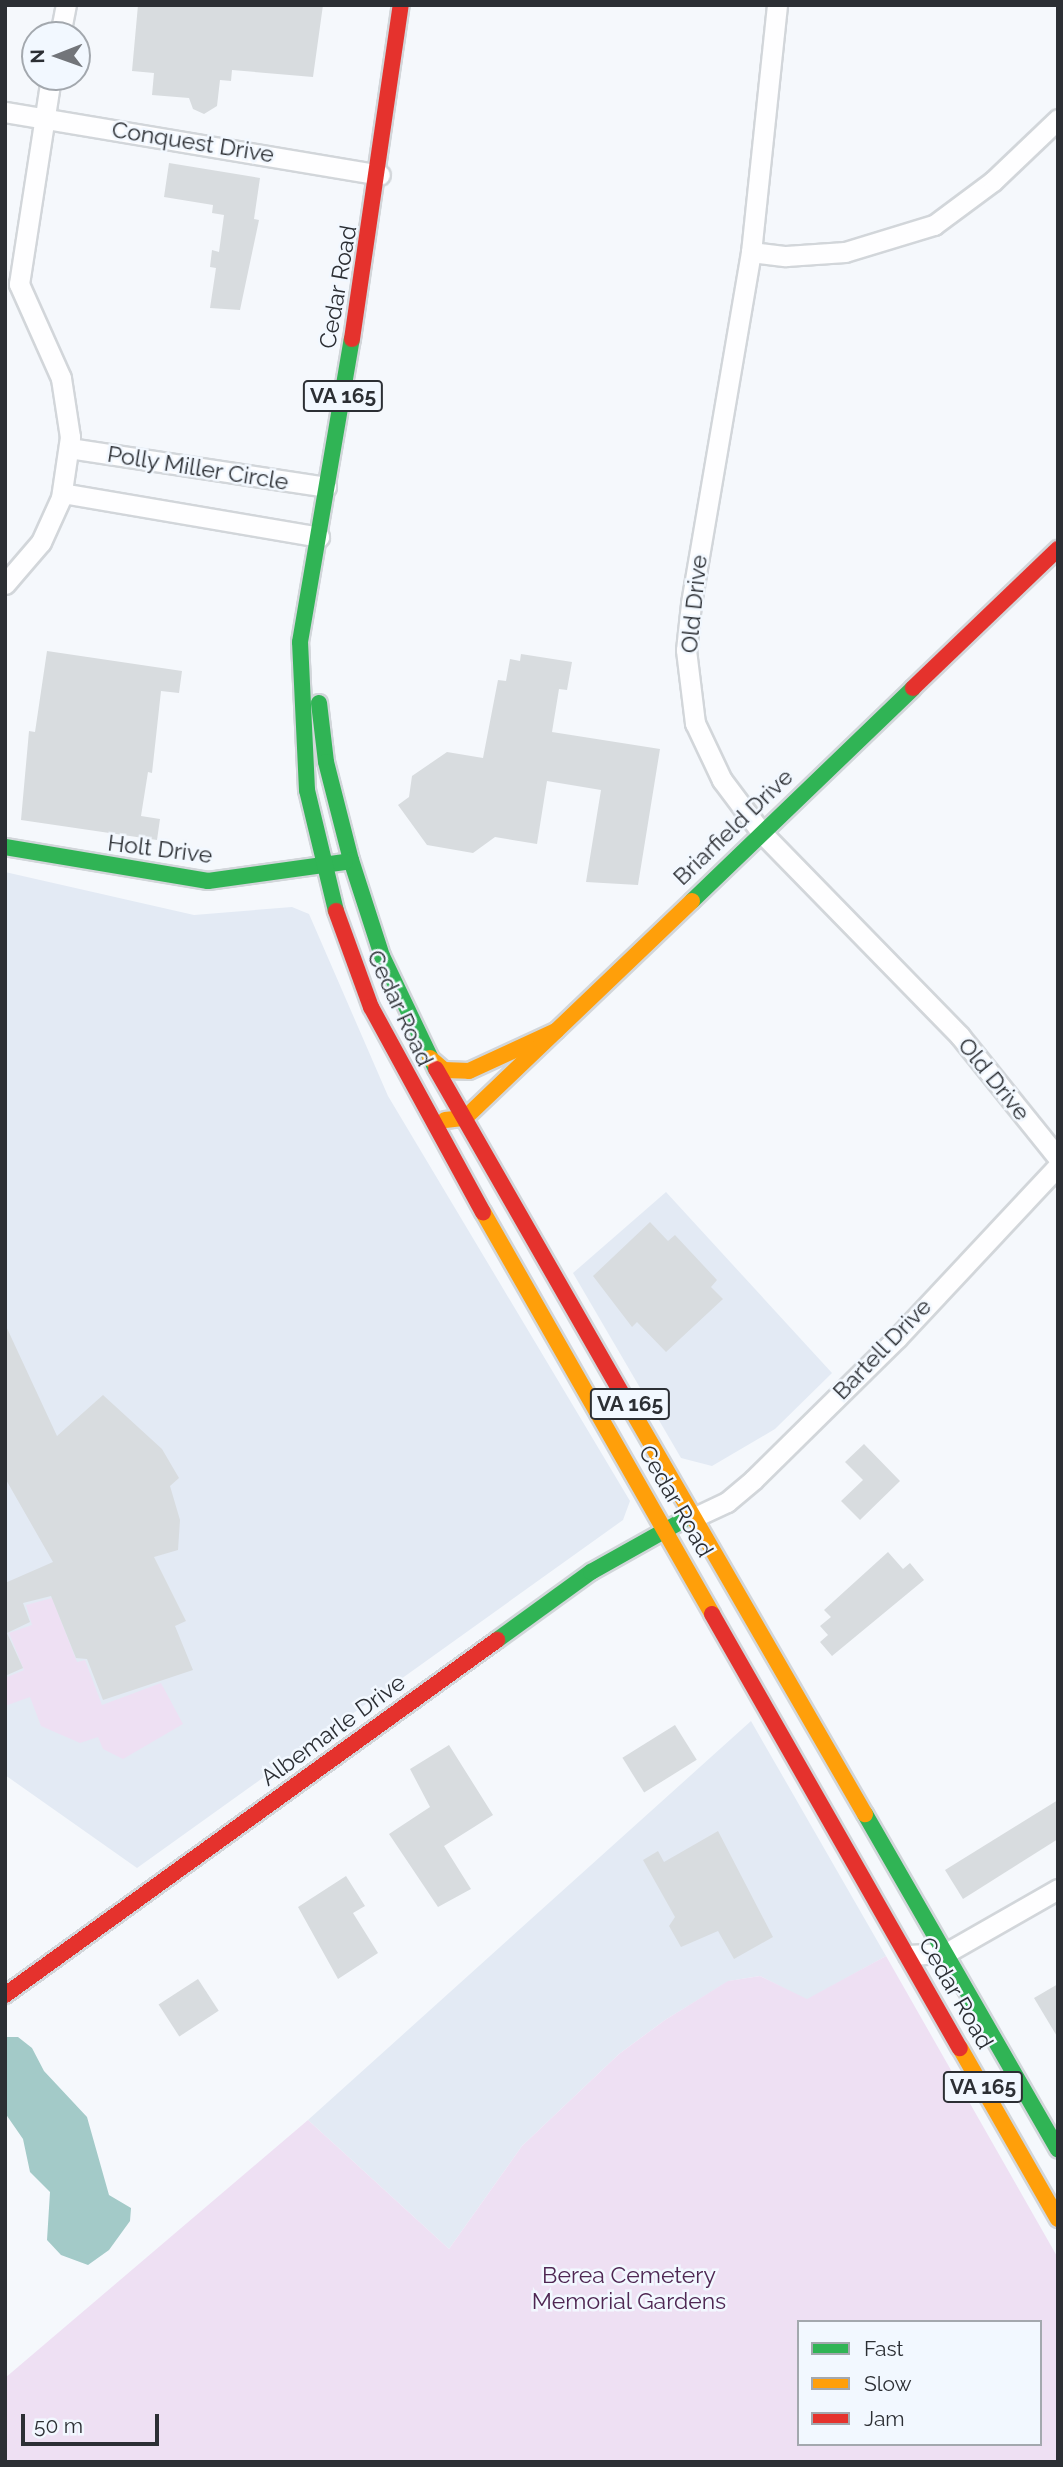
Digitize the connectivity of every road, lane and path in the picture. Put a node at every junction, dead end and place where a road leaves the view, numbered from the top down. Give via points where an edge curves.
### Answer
1 (401, 5) edge
2 (777, 5) edge
3 (48, 91) edge
4 (5, 113) edge
5 (41, 118) junction
6 (1058, 119) edge
7 (380, 175) junction
8 (751, 252) junction
9 (69, 448) junction
10 (327, 488) junction
11 (62, 493) junction
12 (319, 537) junction
13 (1058, 549) edge
14 (5, 584) edge
15 (308, 617) junction
16 (761, 831) junction
17 (5, 847) edge
18 (351, 860) junction
19 (323, 867) junction
20 (556, 1031) junction
21 (430, 1058) junction
22 (464, 1118) junction
23 (432, 1121) junction
24 (1058, 1158) edge
25 (1058, 1166) edge
26 (695, 1517) junction
27 (664, 1526) junction
28 (1058, 1889) edge
29 (946, 1953) junction
30 (908, 1955) junction
31 (5, 1995) edge
32 (1013, 2139) junction
33 (1058, 2149) edge
34 (1058, 2193) edge
35 (1058, 2219) edge

1 - 7 main road, Cedar Road / VA 165
2 - 8 street, Old Drive
3 - 5 street
4 - 5 street, Conquest Drive
5 - 7 street, Conquest Drive
5 - 9 street via 19,284 61,378
6 - 8 street via 993,181 934,225 845,253 786,256
7 - 10 main road, Cedar Road / VA 165
8 - 16 street, Old Drive via 686,650 695,723 722,780
9 - 10 street, Polly Miller Circle
9 - 11 street
10 - 12 main road, Cedar Road / VA 165
11 - 12 street, Polly Miller Circle
11 - 14 street via 41,542
12 - 15 main road, Cedar Road / VA 165
13 - 16 main road, Briarfield Drive
15 - 18 main road, Cedar Road / VA 165 via 317,641 326,762
15 - 19 main road, Cedar Road / VA 165 via 300,642 301,726
16 - 20 main road, Briarfield Drive
16 - 24 street, Old Drive via 960,1035
17 - 19 main road, Holt Drive via 176,879 235,879
18 - 19 main road, Holt Drive
18 - 21 main road, Cedar Road / VA 165 via 382,956
19 - 23 main road, Cedar Road / VA 165 via 371,1007
20 - 21 main road via 469,1071 444,1070
20 - 22 main road, Briarfield Drive
21 - 22 main road, Cedar Road / VA 165
22 - 23 main road
22 - 26 main road, Cedar Road / VA 165
23 - 27 main road, Cedar Road / VA 165
25 - 26 street, Bartell Drive via 897,1338 754,1479 727,1502
26 - 27 main road, Albemarle Drive
26 - 29 main road, Cedar Road / VA 165
27 - 30 main road, Cedar Road / VA 165
27 - 31 main road, Albemarle Drive via 497,1638
28 - 29 street
29 - 30 street
29 - 33 main road, Cedar Road / VA 165
30 - 32 main road, Cedar Road / VA 165
32 - 34 main road
32 - 35 main road, Cedar Road / VA 165

